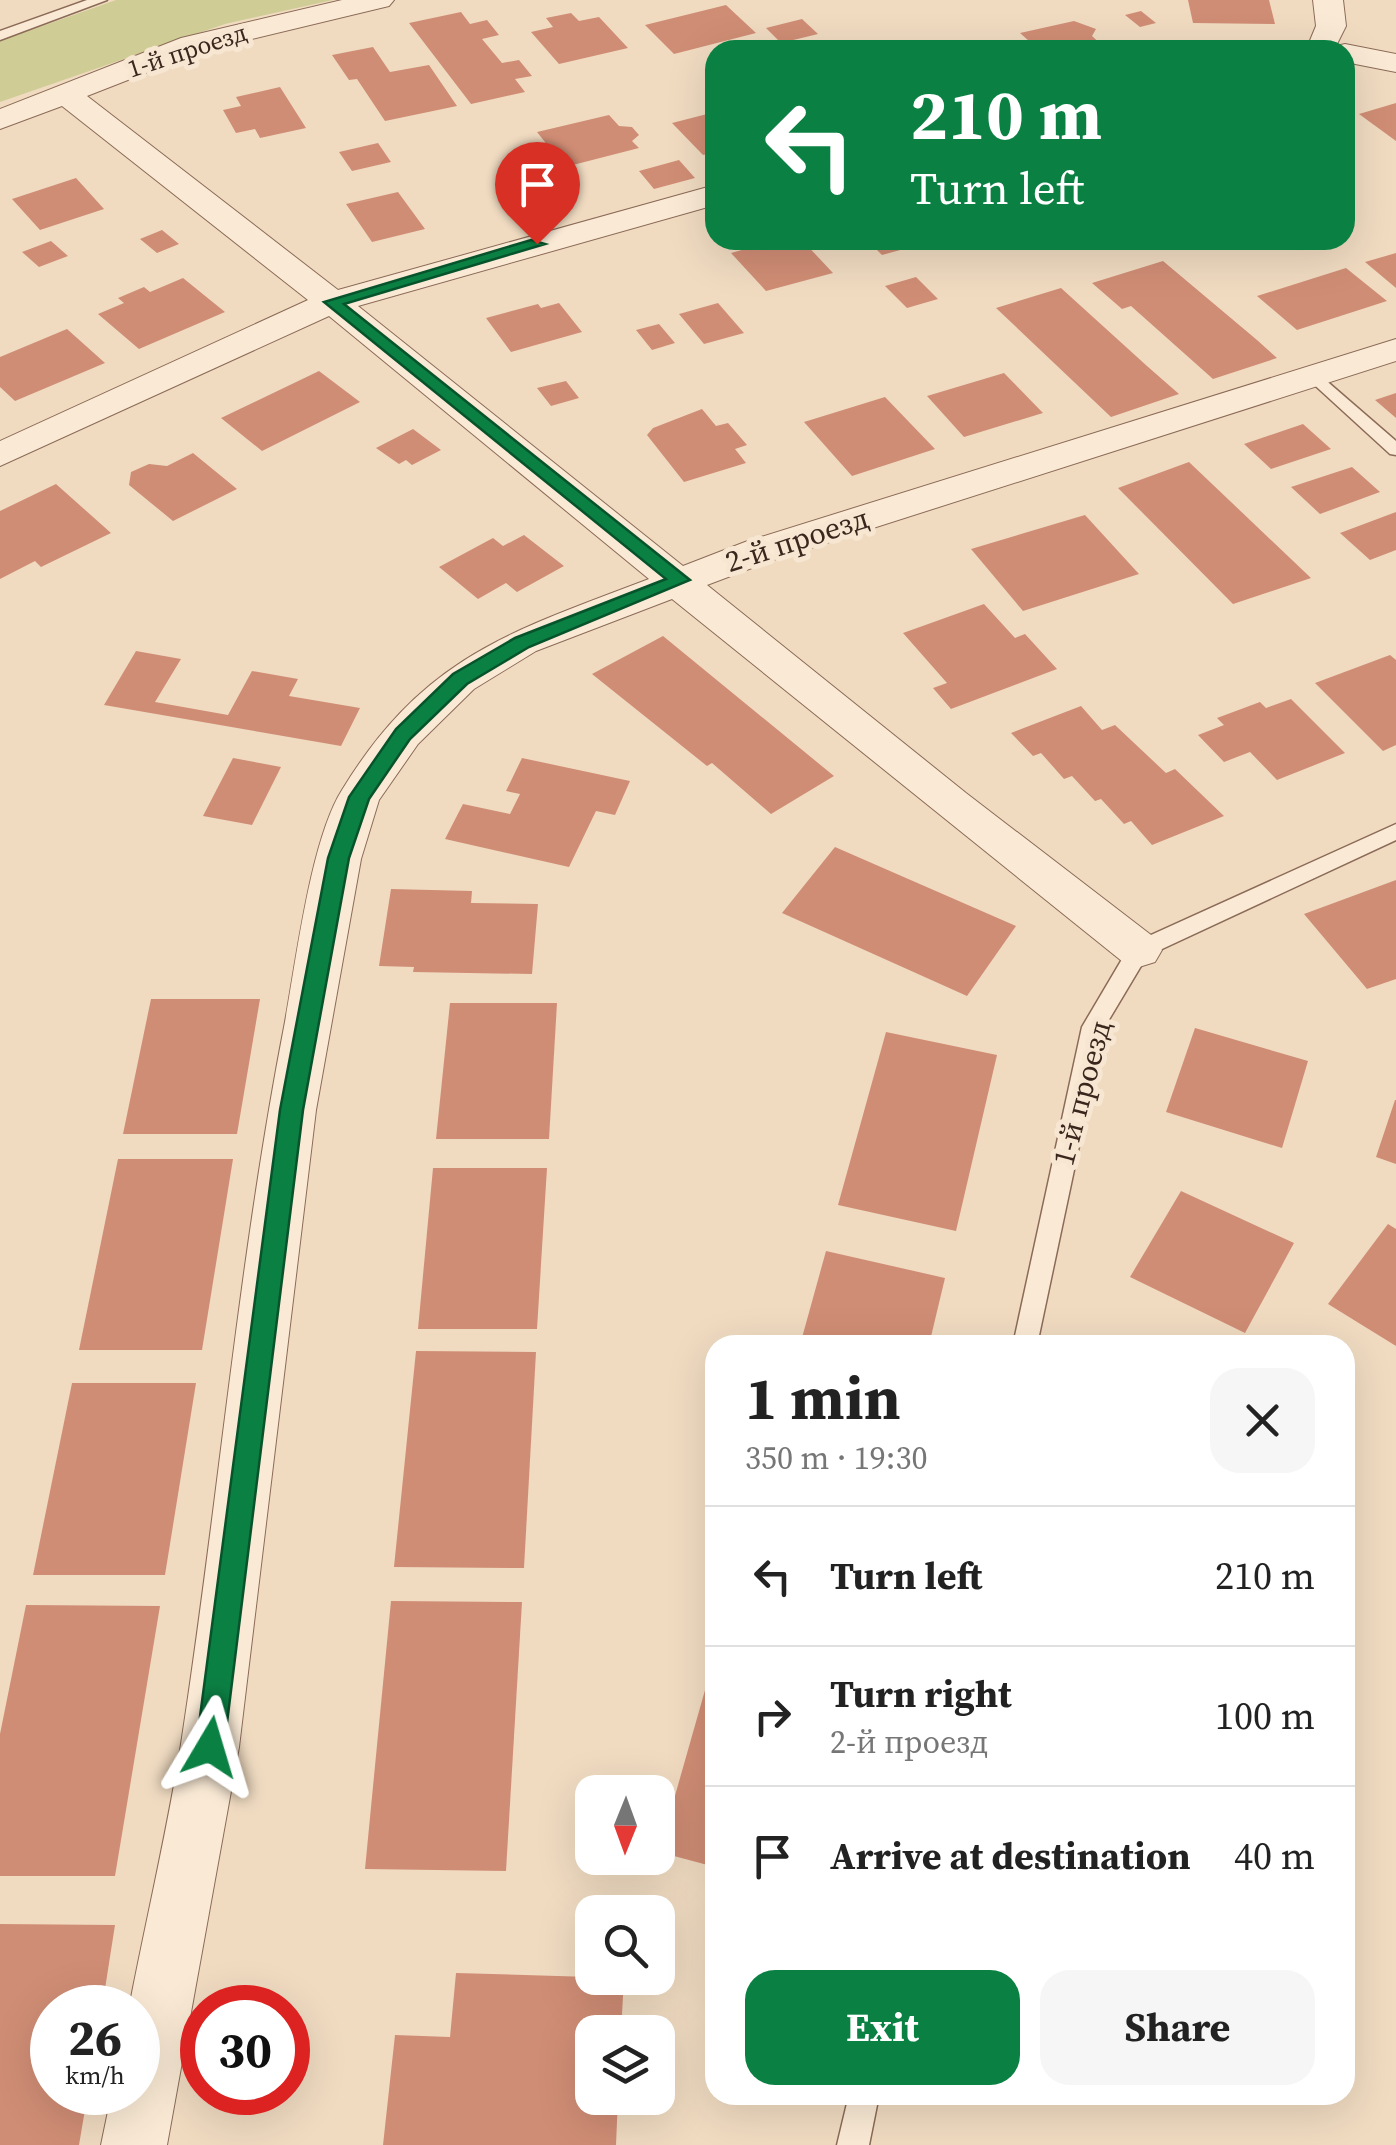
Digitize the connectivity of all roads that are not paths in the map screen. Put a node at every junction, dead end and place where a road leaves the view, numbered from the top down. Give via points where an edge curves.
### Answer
1 (100, 0) edge
2 (380, 0) edge
3 (1328, 0) edge
4 (0, 36) edge
5 (1328, 40) edge
6 (1355, 55) edge
7 (1396, 63) edge
8 (64, 93) junction
9 (0, 120) edge
10 (705, 199) edge
11 (332, 302) junction
12 (1396, 350) edge
13 (1315, 376) junction
14 (1396, 450) edge
15 (0, 455) edge
16 (680, 580) junction
17 (1396, 831) edge
18 (1139, 950) junction
19 (1027, 1335) edge
20 (862, 2105) edge
21 (134, 2145) edge
22 (854, 2145) edge

1 - 4 lane
2 - 8 street, 1-й проезд via 192,44
3 - 5 street
6 - 7 street
8 - 9 street, 1-й проезд
8 - 11 street
10 - 11 street
11 - 15 street
11 - 16 street
12 - 13 street, 2-й проезд
13 - 14 lane
13 - 16 street, 2-й проезд
16 - 18 street
16 - 21 street, 2-й проезд via 522,642 460,679 403,734 360,797 338,858 292,1110 210,1747
17 - 18 lane
18 - 19 lane, 1-й проезд via 1093,1027
20 - 22 lane

